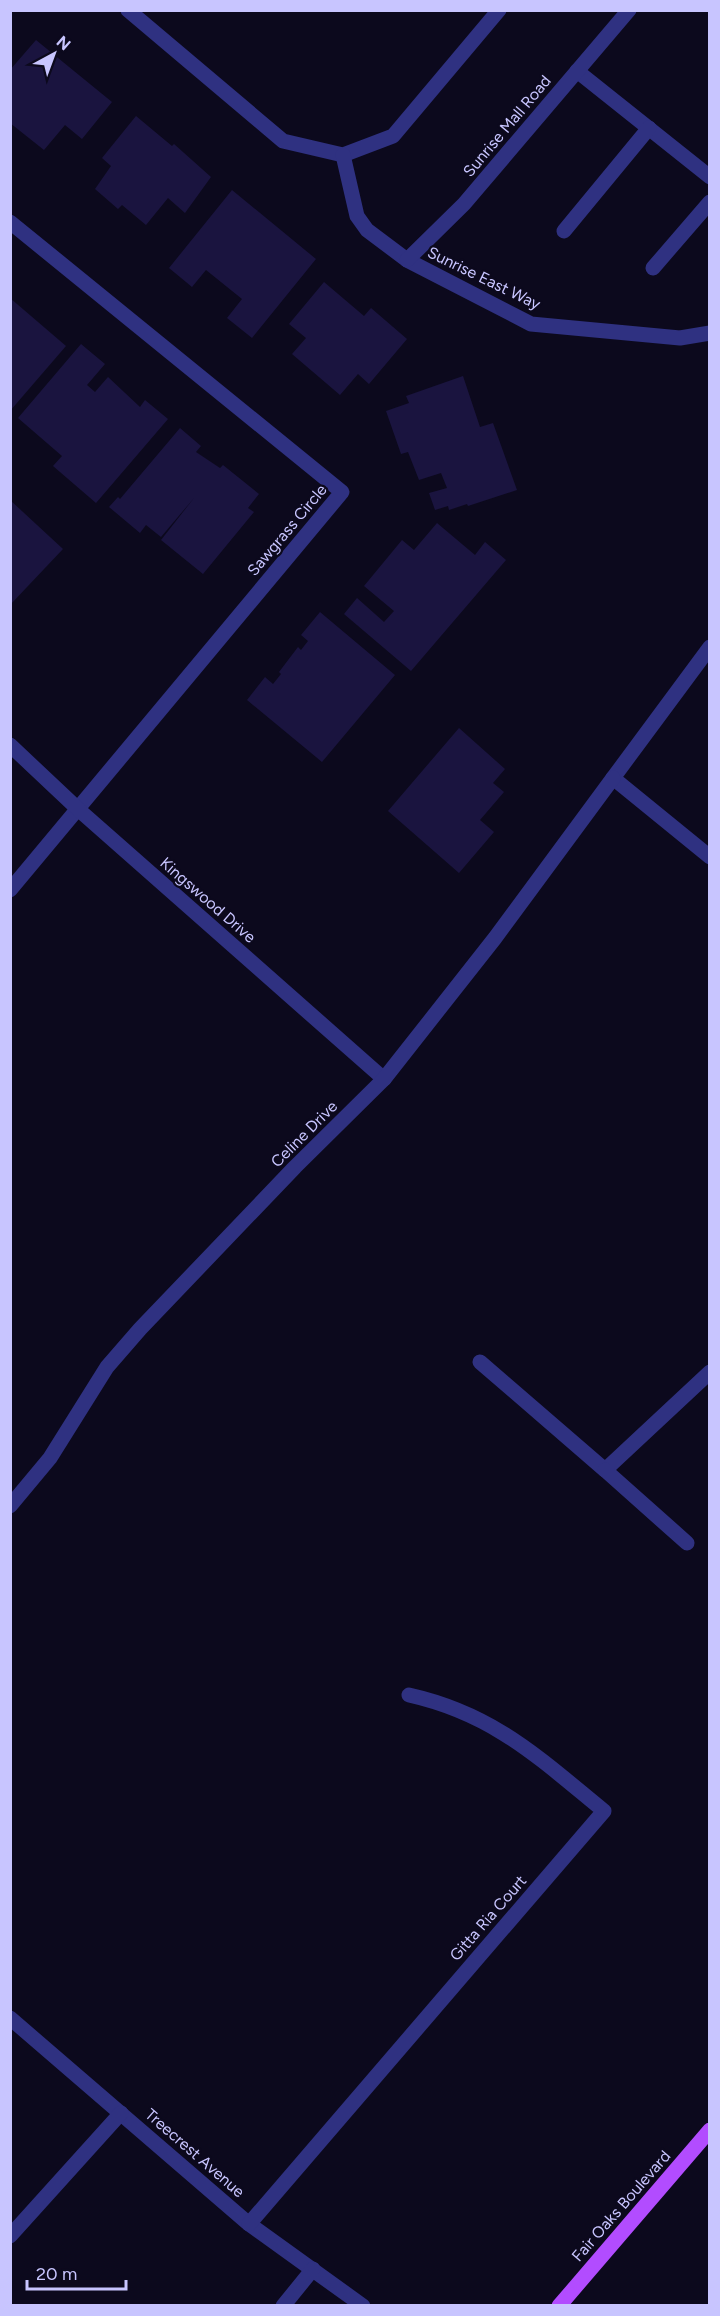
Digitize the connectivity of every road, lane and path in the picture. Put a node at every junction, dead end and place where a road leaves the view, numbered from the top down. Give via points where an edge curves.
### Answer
1 (128, 10) edge
2 (499, 10) edge
3 (629, 10) edge
4 (577, 71) junction
5 (649, 128) junction
6 (343, 155) junction
7 (710, 177) edge
8 (710, 202) edge
9 (10, 222) edge
10 (564, 231) dead end
11 (407, 260) junction
12 (653, 268) dead end
13 (710, 333) edge
14 (710, 647) edge
15 (10, 745) edge
16 (613, 778) junction
17 (79, 810) junction
18 (710, 857) edge
19 (10, 891) edge
20 (384, 1079) junction
21 (480, 1362) dead end
22 (710, 1372) edge
23 (605, 1470) junction
24 (10, 1506) edge
25 (687, 1543) dead end
26 (409, 1695) dead end
27 (13, 2024) edge
28 (121, 2113) junction
29 (710, 2130) edge
30 (249, 2224) junction
31 (10, 2236) edge
32 (313, 2269) junction
33 (283, 2306) edge
34 (363, 2306) edge
35 (559, 2306) edge

1 - 6 street via 283,141
2 - 6 street via 393,136
3 - 4 street, Sunrise Mall Road
4 - 5 street
4 - 11 street, Sunrise Mall Road via 464,204
5 - 7 street
5 - 10 street
6 - 11 street, Sunrise East Way via 357,216 367,230
8 - 12 street
9 - 17 street, Sawgrass Circle via 342,492
11 - 13 street, Sunrise East Way via 531,324 680,338
14 - 16 street, Celine Drive
15 - 17 street, Kingswood Drive
16 - 18 street
16 - 20 street, Celine Drive
17 - 19 street
17 - 20 street, Kingswood Drive
20 - 24 street, Celine Drive via 140,1329 107,1368 50,1458
21 - 23 street
22 - 23 street
23 - 25 street
26 - 30 street, Gitta Ria Court via 476,1716 517,1739 604,1811
27 - 28 street, Treecrest Avenue
28 - 30 street, Treecrest Avenue
28 - 31 street
29 - 35 main road, Fair Oaks Boulevard
30 - 32 street, Treecrest Avenue
32 - 33 street
32 - 34 street, Treecrest Avenue

